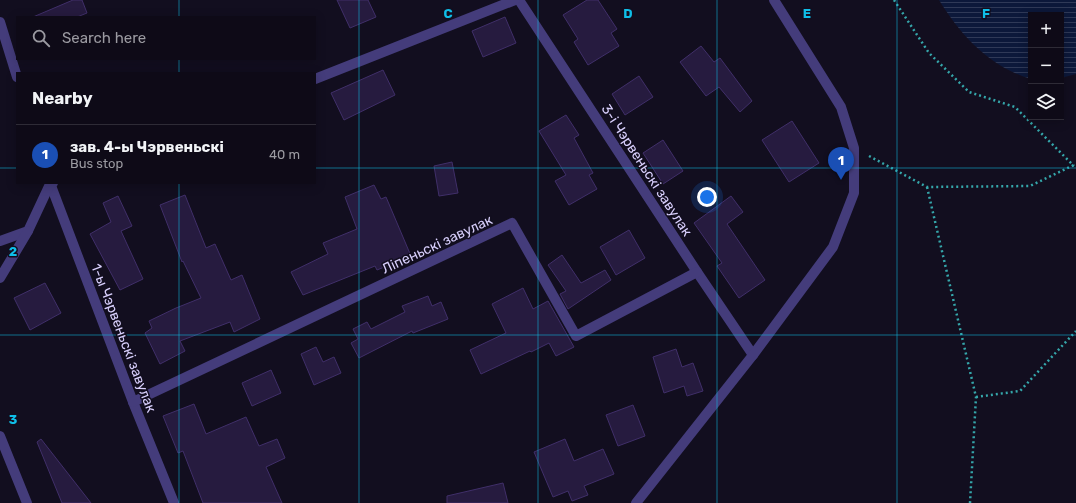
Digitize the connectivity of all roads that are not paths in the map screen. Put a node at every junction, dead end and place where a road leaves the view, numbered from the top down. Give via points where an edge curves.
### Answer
1 (515, 0) edge
2 (519, 0) edge
3 (774, 0) edge
4 (0, 22) edge
5 (16, 74) edge
6 (316, 79) edge
7 (51, 184) edge
8 (51, 184) edge
9 (28, 231) junction
10 (0, 241) edge
11 (697, 272) junction
12 (0, 278) edge
13 (753, 355) junction
14 (133, 402) junction
15 (0, 436) edge
16 (27, 503) edge
17 (174, 503) edge
18 (636, 503) edge

1 - 6 street
2 - 11 street, 3-і Чэрвеньскі завулак
3 - 13 street via 841,107 854,148 854,193 833,248
4 - 5 street
7 - 9 street
8 - 14 street, 1-ы Чэрвеньскі завулак
9 - 10 street
9 - 12 street
11 - 13 street, 3-і Чэрвеньскі завулак
11 - 14 street, Ліпеньскі завулак via 576,336 512,223
13 - 18 street
14 - 17 street, 1-ы Чэрвеньскі завулак
15 - 16 street

